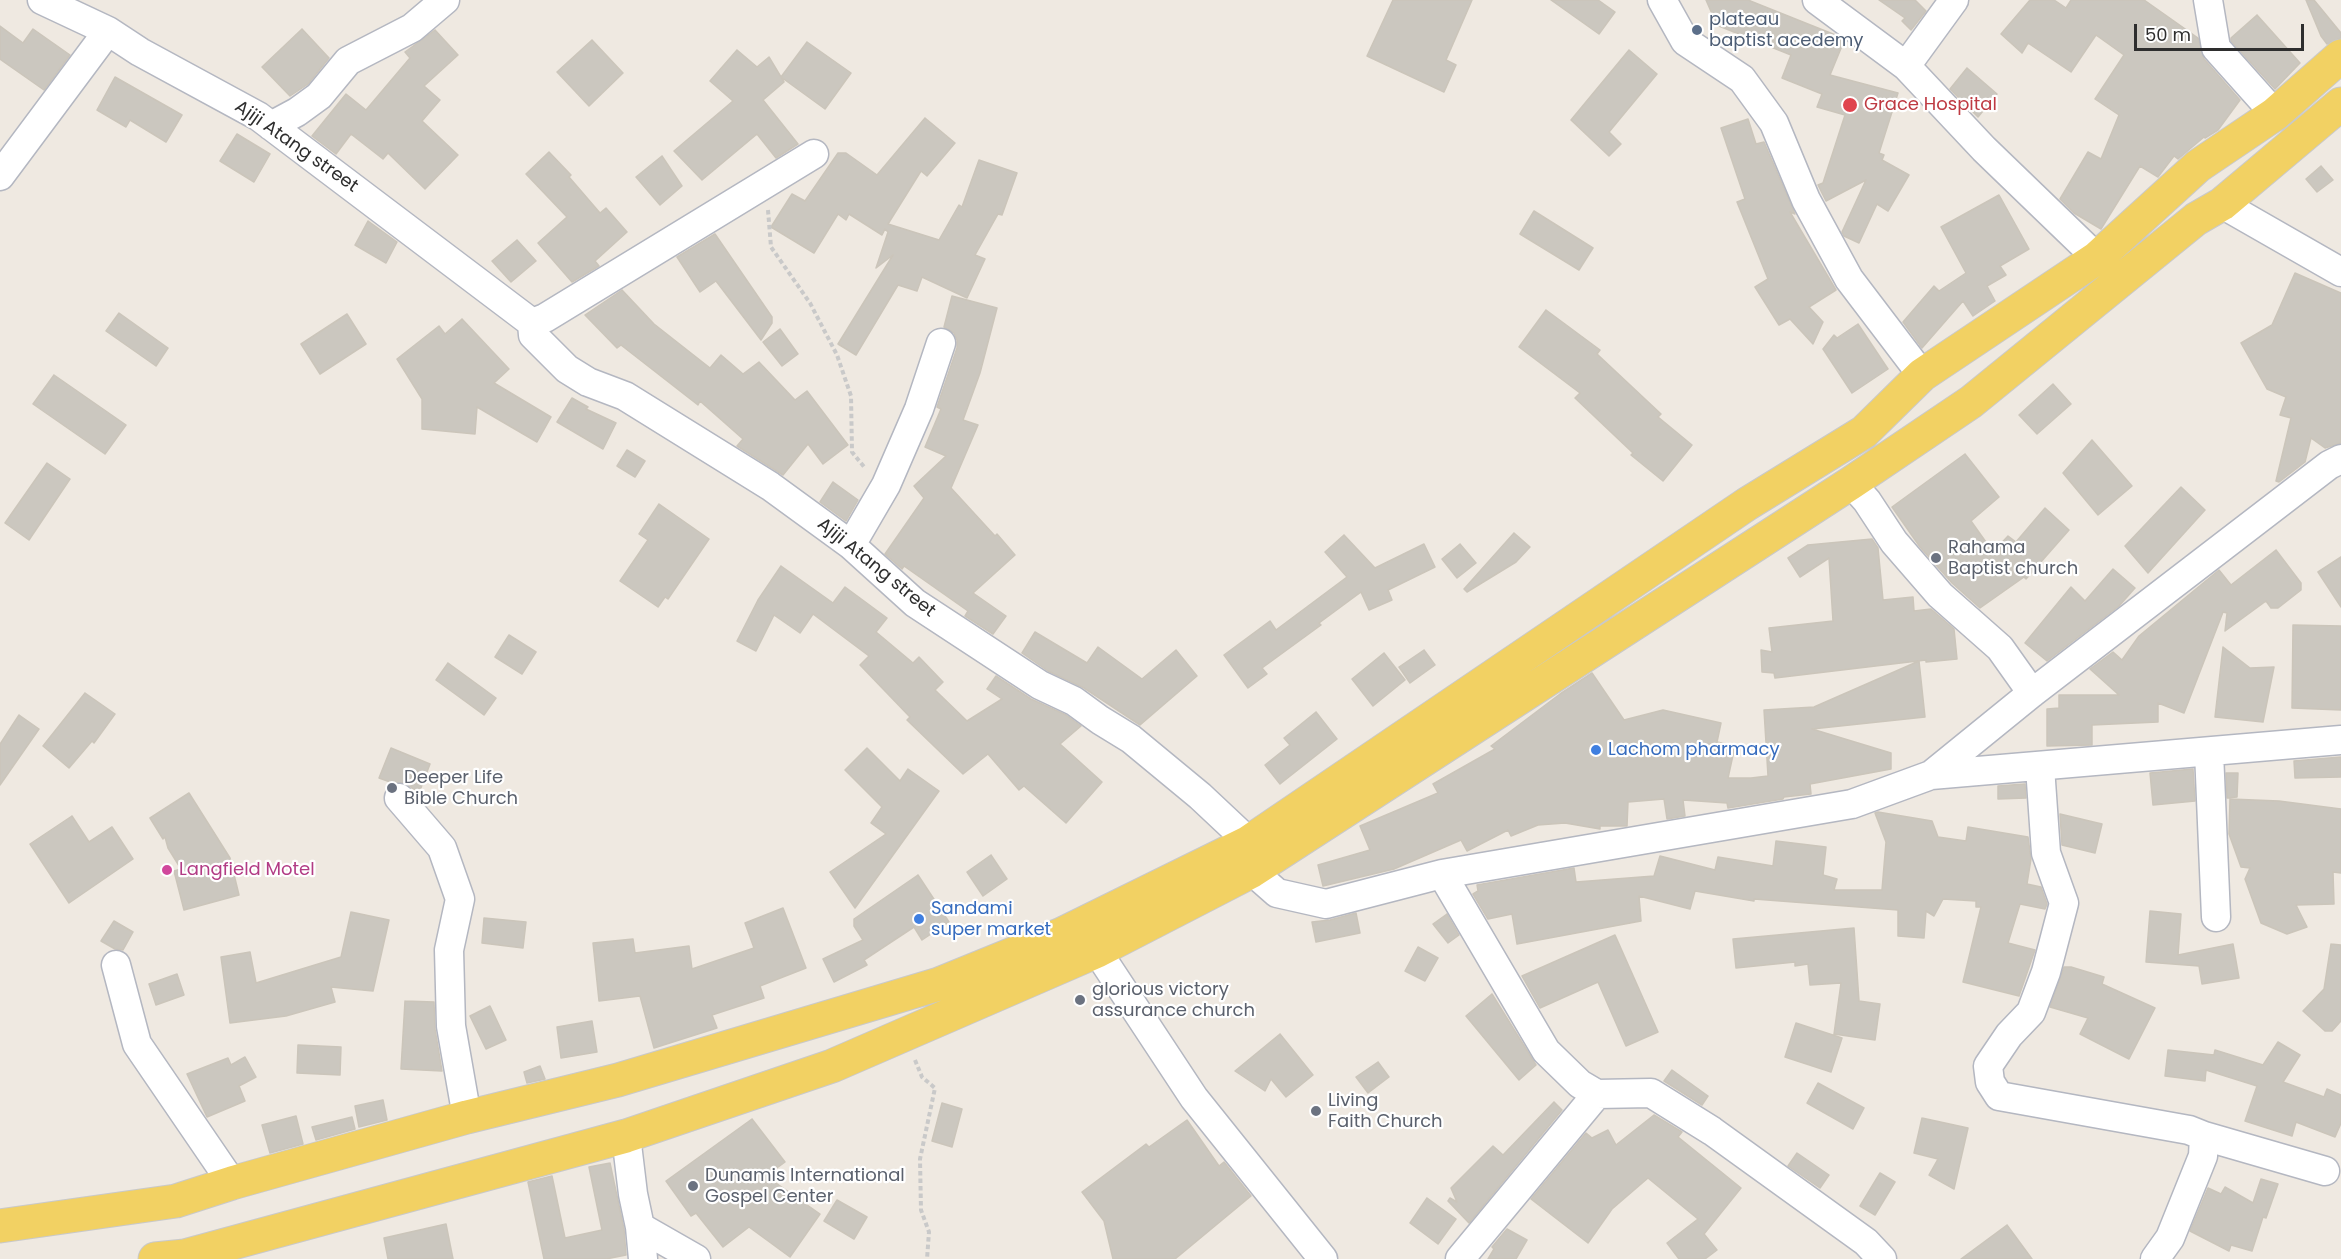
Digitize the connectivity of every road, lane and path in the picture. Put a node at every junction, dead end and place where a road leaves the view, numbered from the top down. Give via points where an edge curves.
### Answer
1 (42, 0) edge
2 (445, 0) edge
3 (1662, 0) edge
4 (1817, 0) edge
5 (1954, 0) edge
6 (2208, 0) edge
7 (108, 32) junction
8 (2341, 56) edge
9 (1906, 66) junction
10 (2341, 104) edge
11 (2275, 114) junction
12 (271, 126) junction
13 (814, 154) dead end
14 (0, 176) edge
15 (766, 183) junction
16 (2222, 204) junction
17 (2097, 258) junction
18 (2341, 272) edge
19 (532, 323) junction
20 (941, 344) dead end
21 (1922, 375) junction
22 (2341, 459) edge
23 (1851, 483) junction
24 (883, 490) junction
25 (851, 545) junction
26 (2032, 693) junction
27 (2341, 740) edge
28 (2210, 752) junction
29 (2040, 767) junction
30 (1931, 775) junction
31 (399, 798) dead end
32 (1250, 856) junction
33 (1442, 874) junction
34 (2216, 917) dead end
35 (1097, 951) junction
36 (116, 965) dead end
37 (904, 1035) junction
38 (1597, 1094) junction
39 (467, 1116) junction
40 (626, 1136) junction
41 (2204, 1136) junction
42 (2325, 1171) dead end
43 (232, 1183) junction
44 (0, 1226) edge
45 (640, 1227) junction
46 (155, 1259) edge
47 (643, 1259) edge
48 (696, 1259) edge
49 (927, 1259) edge
50 (1323, 1259) edge
51 (1460, 1259) edge
52 (1882, 1259) edge
53 (2155, 1259) edge

1 - 7 street, Ajiji Atang street
2 - 12 street via 412,28 348,61 319,96
3 - 21 street via 1686,41 1742,79 1774,123 1806,200 1849,279
4 - 9 street
5 - 9 street
6 - 11 street via 2216,48
7 - 12 street, Ajiji Atang street
7 - 14 street
8 - 11 main road
9 - 17 street via 1984,149
10 - 16 main road
11 - 17 main road via 2201,164
12 - 19 street, Ajiji Atang street
13 - 15 street
15 - 19 street
15 - 24 path via 771,247 810,303 837,355 851,396 852,452
16 - 18 street
16 - 23 main road via 2196,219 1971,402
17 - 21 main road
19 - 25 street, Ajiji Atang street via 533,335 567,369 625,396 770,486
20 - 24 street via 919,409
21 - 32 main road via 1864,432 1747,504
22 - 26 street
23 - 26 street via 1894,542 1940,595 2000,648
23 - 32 main road
24 - 25 street
25 - 32 street, Ajiji Atang street via 915,603 1131,739 1200,796
26 - 30 street
27 - 28 street
28 - 29 street
28 - 34 street
29 - 30 street
29 - 41 street via 2046,853 2064,903 2031,1012 1988,1066 1990,1082 1999,1096 2189,1130
30 - 33 street, Ajiji Atang street via 1852,804
31 - 39 street via 442,848 460,899 449,950 451,1026
32 - 33 street, Ajiji Atang street via 1277,893 1326,904
32 - 35 main road
32 - 39 main road via 939,984 618,1080
33 - 38 street via 1545,1051 1580,1084
35 - 37 main road
35 - 50 street via 1194,1098
36 - 43 street via 137,1044
37 - 40 main road via 832,1066
37 - 49 path via 922,1077 935,1088 920,1159 921,1210 929,1232
38 - 51 street
38 - 52 street via 1651,1093 1866,1242
39 - 43 main road
40 - 45 street
40 - 46 main road via 185,1256
41 - 42 street
41 - 53 street via 2203,1156 2170,1238
43 - 44 main road via 176,1201
45 - 47 street
45 - 48 street

